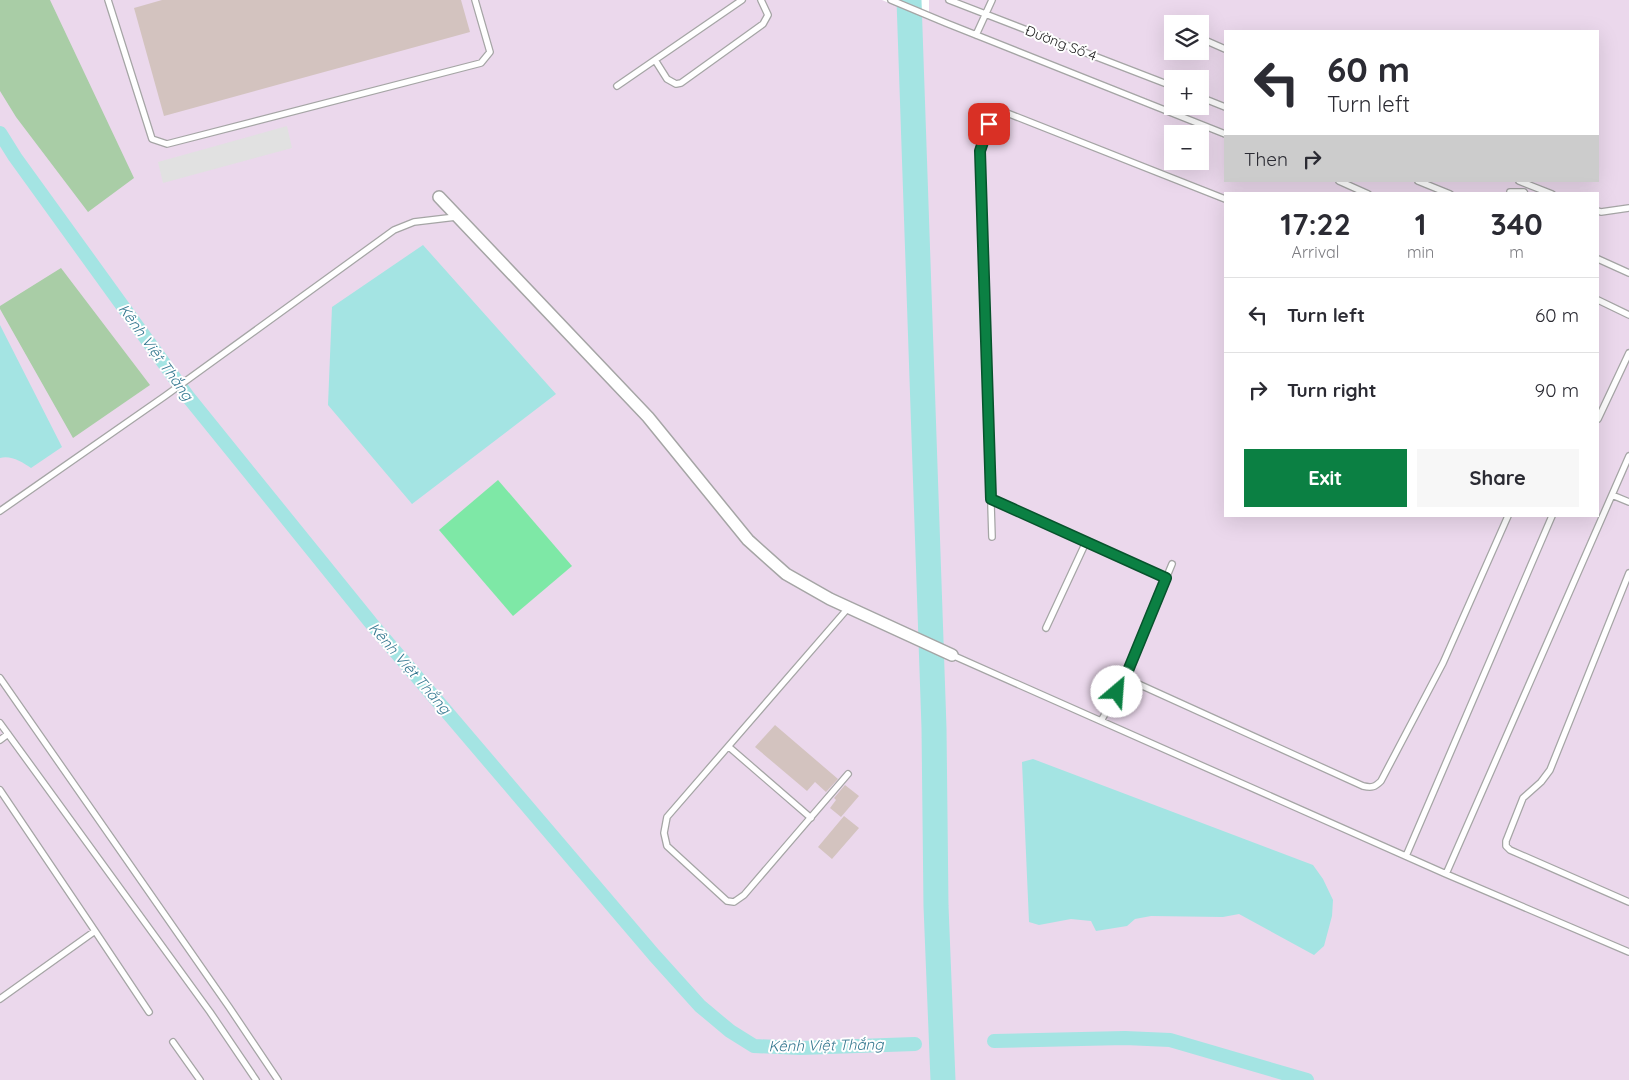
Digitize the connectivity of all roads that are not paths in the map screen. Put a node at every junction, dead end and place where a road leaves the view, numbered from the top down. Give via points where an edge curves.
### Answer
1 (108, 0) edge
2 (475, 0) edge
3 (742, 0) edge
4 (761, 0) edge
5 (891, 0) edge
6 (949, 0) edge
7 (992, 0) edge
8 (986, 14) junction
9 (976, 35) junction
10 (1209, 42) edge
11 (1224, 49) edge
12 (655, 60) junction
13 (1164, 83) edge
14 (617, 86) dead end
15 (1209, 101) edge
16 (1224, 107) edge
17 (1224, 134) edge
18 (1341, 182) edge
19 (1420, 182) edge
20 (1522, 182) edge
21 (1526, 184) junction
22 (1364, 192) edge
23 (1445, 192) edge
24 (1524, 192) edge
25 (1547, 192) edge
26 (440, 197) dead end
27 (1224, 199) edge
28 (1629, 208) edge
29 (1599, 211) edge
30 (458, 217) junction
31 (1599, 259) edge
32 (1629, 273) edge
33 (1599, 300) edge
34 (1629, 315) edge
35 (1629, 353) edge
36 (1599, 417) edge
37 (1629, 456) edge
38 (1612, 495) junction
39 (991, 499) junction
40 (1629, 502) edge
41 (0, 511) edge
42 (1508, 517) edge
43 (1552, 517) edge
44 (992, 537) dead end
45 (1086, 542) junction
46 (1172, 564) dead end
47 (1629, 573) edge
48 (1166, 578) junction
49 (849, 608) junction
50 (1046, 628) dead end
51 (952, 655) joint
52 (0, 678) edge
53 (1125, 678) junction
54 (1101, 721) junction
55 (0, 723) edge
56 (8, 734) junction
57 (0, 740) edge
58 (729, 747) junction
59 (848, 774) dead end
60 (0, 790) edge
61 (811, 818) junction
62 (1406, 856) junction
63 (1446, 874) junction
64 (1629, 902) edge
65 (95, 931) junction
66 (1629, 952) edge
67 (0, 999) edge
68 (149, 1012) dead end
69 (173, 1042) dead end
70 (200, 1080) edge
71 (256, 1080) edge
72 (278, 1080) edge

1 - 2 lane via 152,139 167,144 481,63 490,52
3 - 12 lane
4 - 12 lane via 768,15 764,24 681,83 667,80
5 - 9 lane
6 - 8 lane, Đường Số 4
7 - 8 lane
8 - 9 lane
8 - 13 lane, Đường Số 4
9 - 17 lane
10 - 11 lane
12 - 14 lane
15 - 16 lane
18 - 22 lane
19 - 23 lane
20 - 21 lane
21 - 24 lane
21 - 25 lane
26 - 30 street
27 - 39 lane via 1007,113 989,124 980,151
28 - 29 lane
30 - 41 lane via 414,222 394,230
30 - 49 street via 648,417 748,540 786,574
31 - 32 lane
33 - 34 lane
35 - 36 lane
37 - 38 lane
38 - 40 lane
38 - 63 lane
39 - 44 lane
39 - 45 lane
42 - 53 lane via 1443,662 1376,786 1363,786
43 - 62 lane
45 - 48 lane
45 - 50 lane
46 - 48 lane
47 - 64 lane via 1550,770 1523,798 1506,841 1510,850
48 - 53 lane
49 - 51 street
49 - 58 lane
51 - 54 lane
52 - 72 lane
53 - 54 lane
54 - 62 lane
55 - 56 lane
56 - 57 lane
56 - 71 lane
58 - 61 lane
58 - 61 lane via 667,817 664,833 667,846 727,901 734,902 744,895
59 - 61 lane
60 - 65 lane
62 - 63 lane
63 - 66 lane
65 - 67 lane
65 - 68 lane
69 - 70 lane

